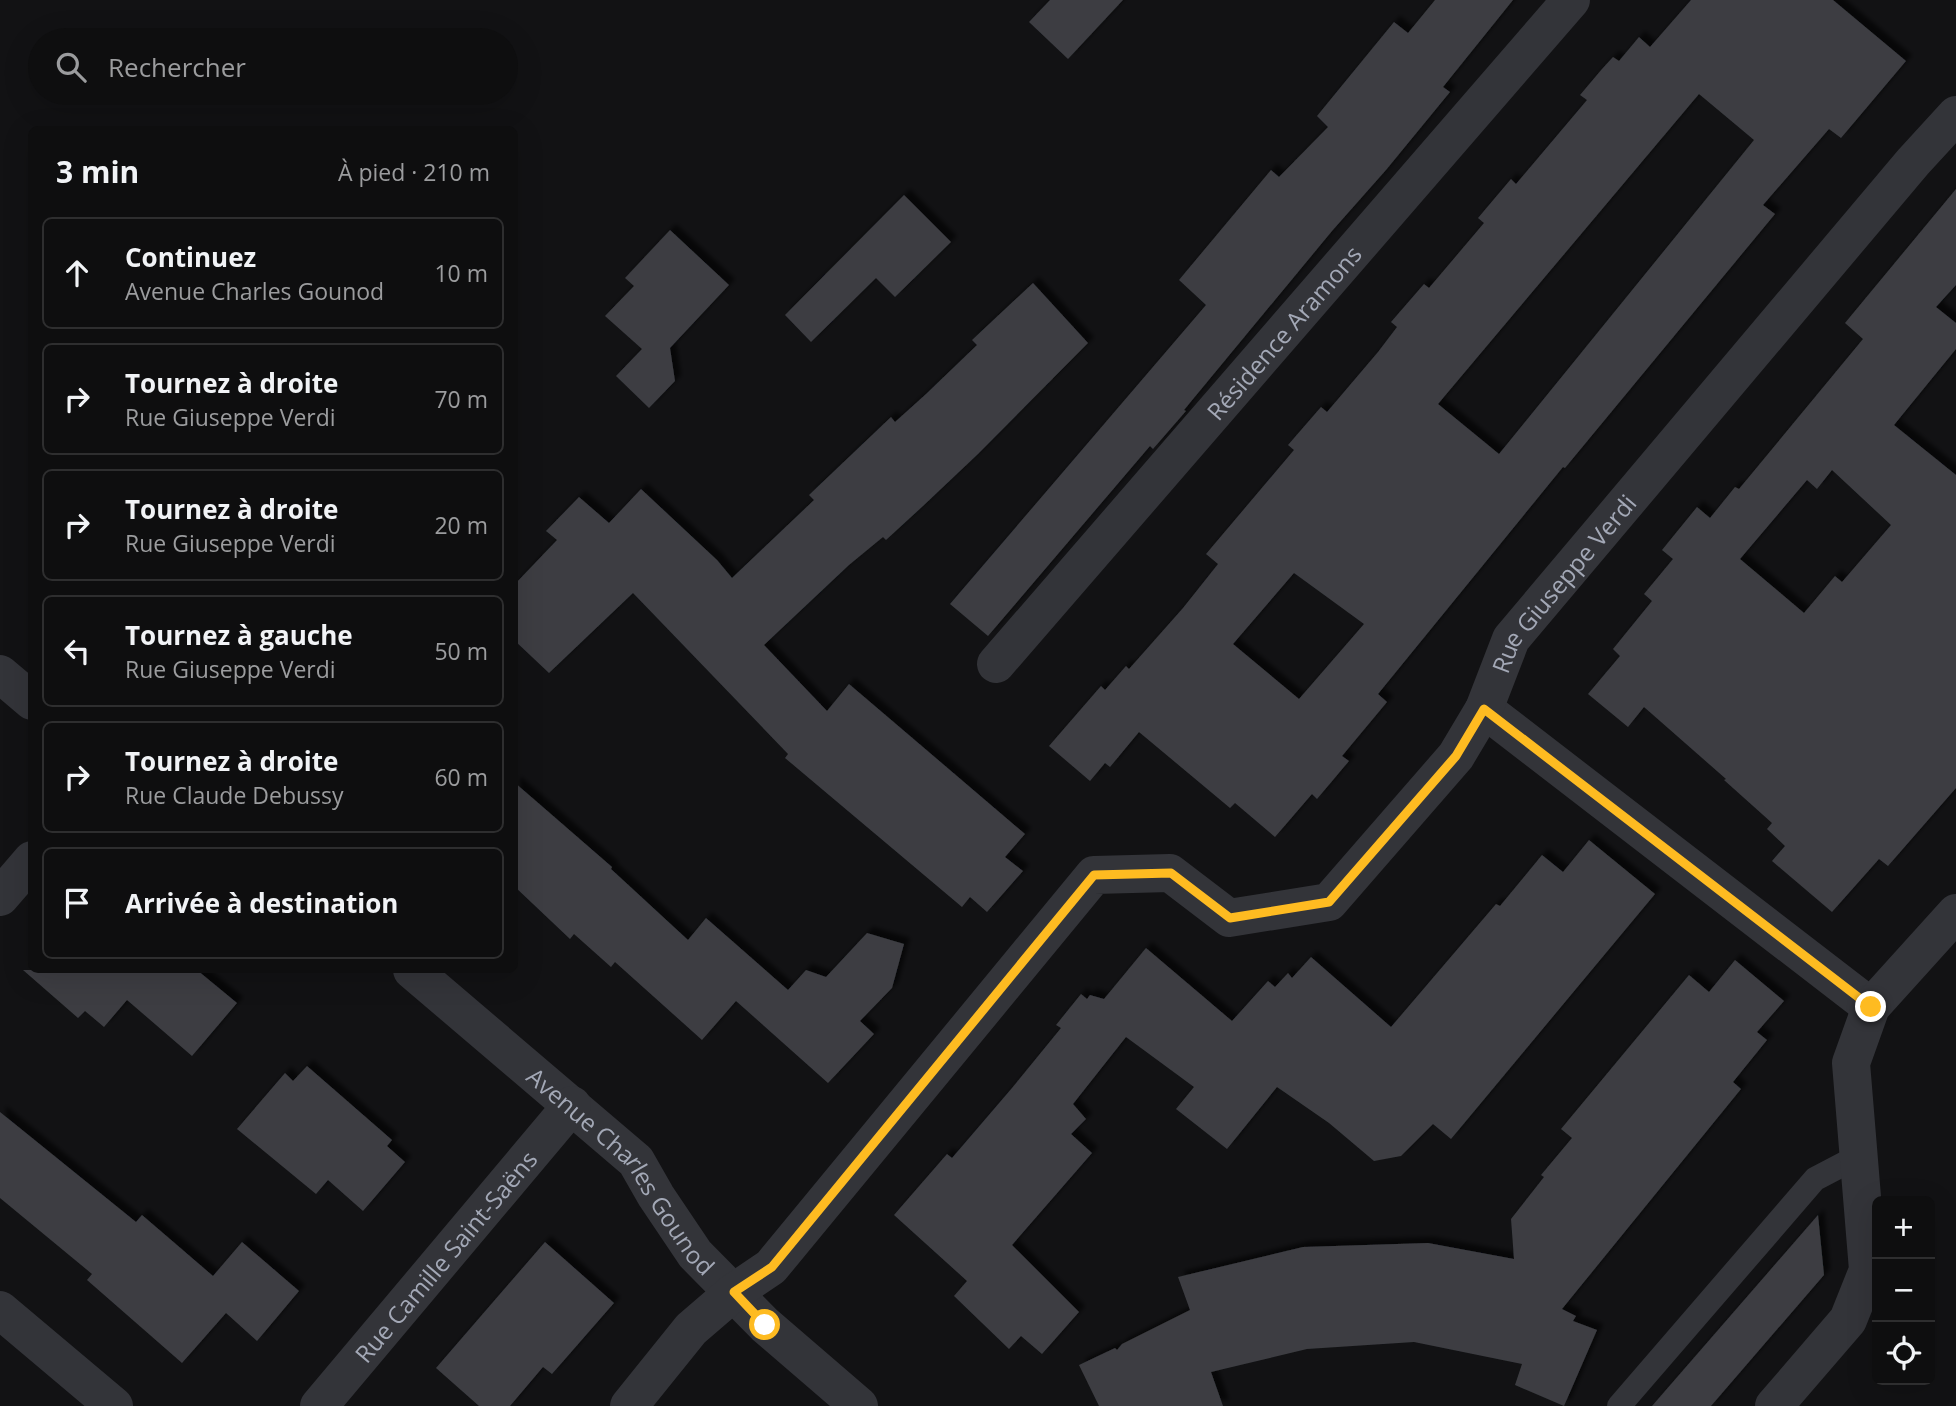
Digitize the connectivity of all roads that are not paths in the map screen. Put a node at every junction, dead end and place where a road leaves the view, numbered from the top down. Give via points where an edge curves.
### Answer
1 (1571, 0) edge
2 (1956, 115) edge
3 (996, 664) dead end
4 (0, 674) edge
5 (28, 698) edge
6 (1484, 709) junction
7 (28, 865) edge
8 (0, 897) edge
9 (1956, 913) edge
10 (416, 973) edge
11 (1871, 1007) junction
12 (572, 1105) junction
13 (1857, 1157) junction
14 (734, 1292) junction
15 (0, 1310) edge
16 (114, 1406) edge
17 (319, 1406) edge
18 (629, 1406) edge
19 (859, 1406) edge
20 (1619, 1406) edge
21 (1774, 1406) edge

1 - 3 street, Résidence Aramons
2 - 6 street, Rue Giuseppe Verdi via 1511,639
4 - 5 street
6 - 11 street
6 - 14 street, Rue Giuseppe Verdi via 1456,756 1329,902 1230,918 1171,873 1094,875 772,1267
7 - 8 street
9 - 11 street
10 - 12 street, Avenue Charles Gounod
11 - 13 street via 1851,1063
12 - 14 street, Avenue Charles Gounod via 636,1161 695,1254
12 - 17 street, Rue Camille Saint-Saëns
13 - 20 lane via 1815,1179
13 - 21 street via 1868,1270 1848,1320
14 - 18 street, Rue Giuseppe Verdi via 691,1329
14 - 19 street, Avenue Charles Gounod
15 - 16 street

